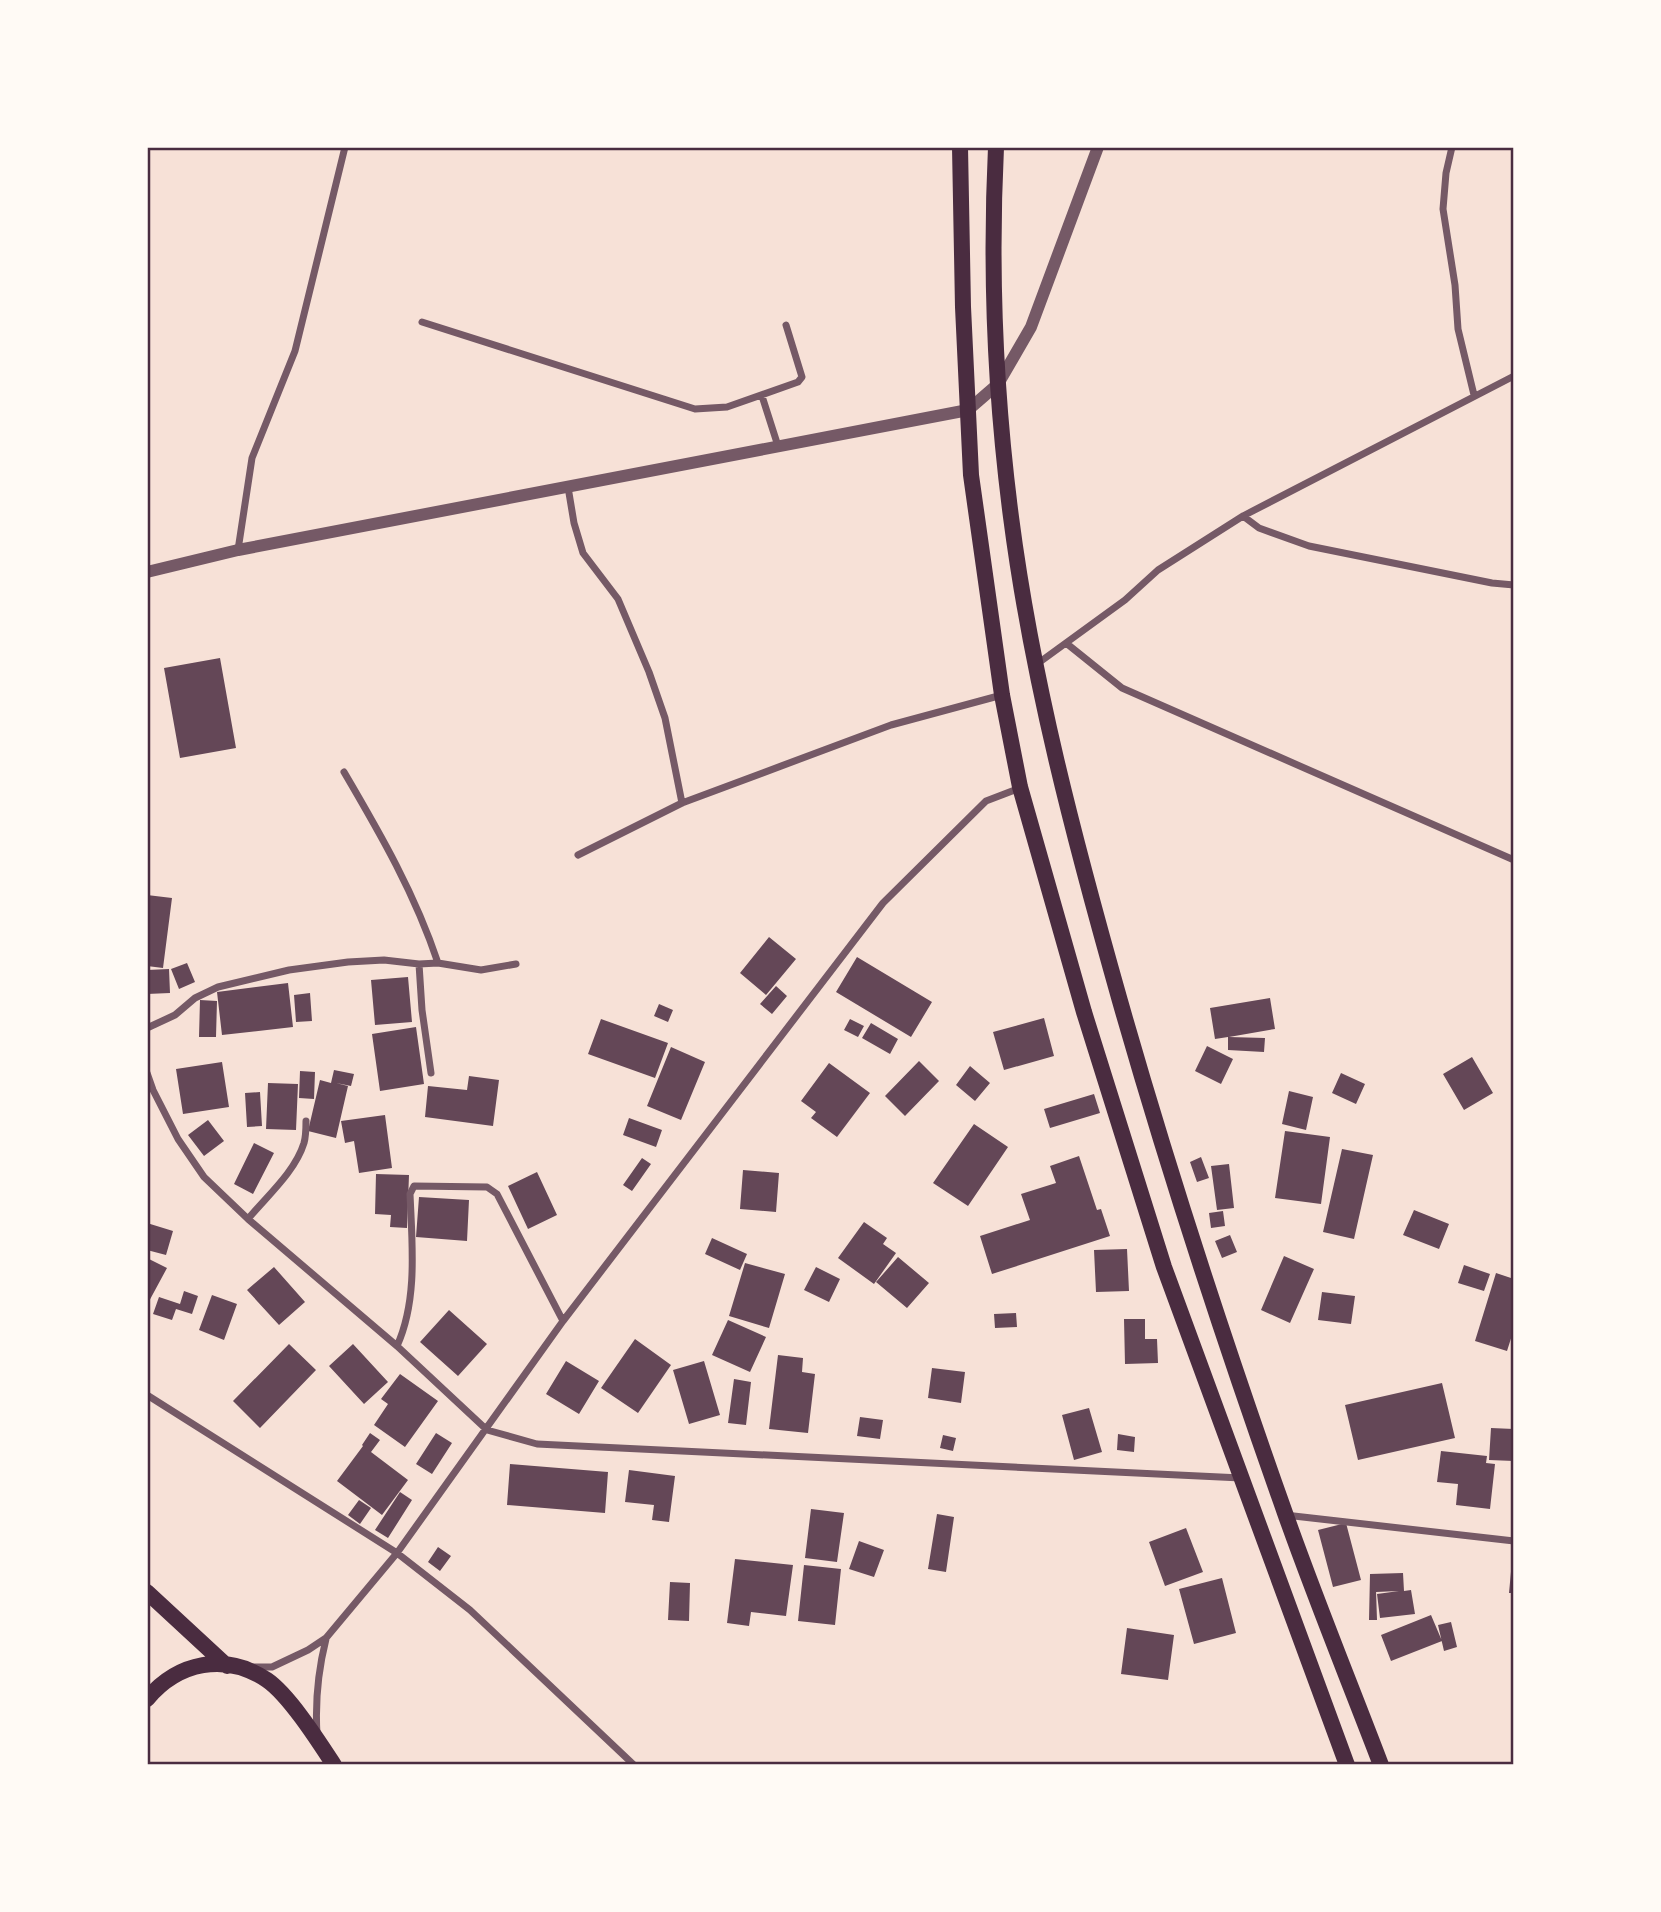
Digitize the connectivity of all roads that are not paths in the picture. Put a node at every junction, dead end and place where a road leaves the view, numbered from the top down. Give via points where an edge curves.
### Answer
1 (345, 147) edge
2 (960, 147) edge
3 (996, 147) edge
4 (1098, 147) edge
5 (1452, 147) edge
6 (422, 322) dead end
7 (786, 325) dead end
8 (1514, 376) edge
9 (998, 384) junction
10 (1474, 395) junction
11 (762, 396) junction
12 (968, 410) junction
13 (778, 446) junction
14 (568, 487) junction
15 (1243, 516) junction
16 (238, 550) junction
17 (147, 572) edge
18 (1514, 585) edge
19 (1066, 643) junction
20 (1036, 664) junction
21 (1002, 695) junction
22 (344, 772) dead end
23 (1020, 787) junction
24 (682, 803) junction
25 (578, 855) dead end
26 (1513, 856) edge
27 (438, 963) junction
28 (419, 964) junction
29 (516, 964) dead end
30 (147, 1028) edge
31 (147, 1073) edge
32 (431, 1073) dead end
33 (306, 1121) dead end
34 (248, 1219) junction
35 (564, 1321) junction
36 (397, 1346) junction
37 (147, 1395) edge
38 (487, 1430) junction
39 (1241, 1478) junction
40 (1285, 1515) junction
41 (1514, 1541) edge
42 (397, 1553) junction
43 (147, 1592) edge
44 (326, 1638) junction
45 (234, 1667) junction
46 (147, 1699) edge
47 (318, 1740) junction
48 (334, 1765) edge
49 (634, 1765) edge
50 (1348, 1765) edge
51 (1381, 1765) edge

1 - 16 street via 295,351 252,458
2 - 12 highway
3 - 9 highway via 992,233
4 - 9 street via 1031,327
5 - 10 street via 1443,209 1458,328
6 - 11 street via 695,409 727,407
7 - 11 street via 802,377
8 - 10 street
9 - 12 street
9 - 20 highway via 1011,520
10 - 15 street
11 - 13 street
12 - 13 street
12 - 21 highway via 971,475
13 - 14 street
14 - 16 street
14 - 24 street via 583,553 618,599 649,672 665,718
15 - 18 street via 1259,528 1309,546
15 - 19 street via 1158,569
16 - 17 street
19 - 20 street
19 - 26 street via 1122,688
20 - 40 highway via 1065,797 1159,1138
21 - 23 highway
21 - 24 street via 891,725
22 - 27 street via 400,869
23 - 35 street via 986,801 883,903
23 - 39 highway via 1164,1267
24 - 25 street
27 - 28 street
27 - 29 street via 481,970
28 - 30 street via 348,962 218,987
28 - 32 street
31 - 34 street via 178,1139 204,1177
33 - 34 street via 305,1142 288,1173
34 - 36 street
35 - 36 street via 497,1194 487,1187 414,1186 410,1194 413,1259 405,1328
35 - 38 street
36 - 38 street
37 - 42 street
38 - 39 street via 537,1444
38 - 42 street
39 - 50 highway
40 - 41 street
40 - 51 highway
42 - 44 street
42 - 49 street via 470,1610
43 - 45 highway
44 - 45 street via 272,1667
44 - 47 street via 315,1706
45 - 46 highway via 214,1664 182,1670
45 - 47 highway via 268,1681
47 - 48 highway

